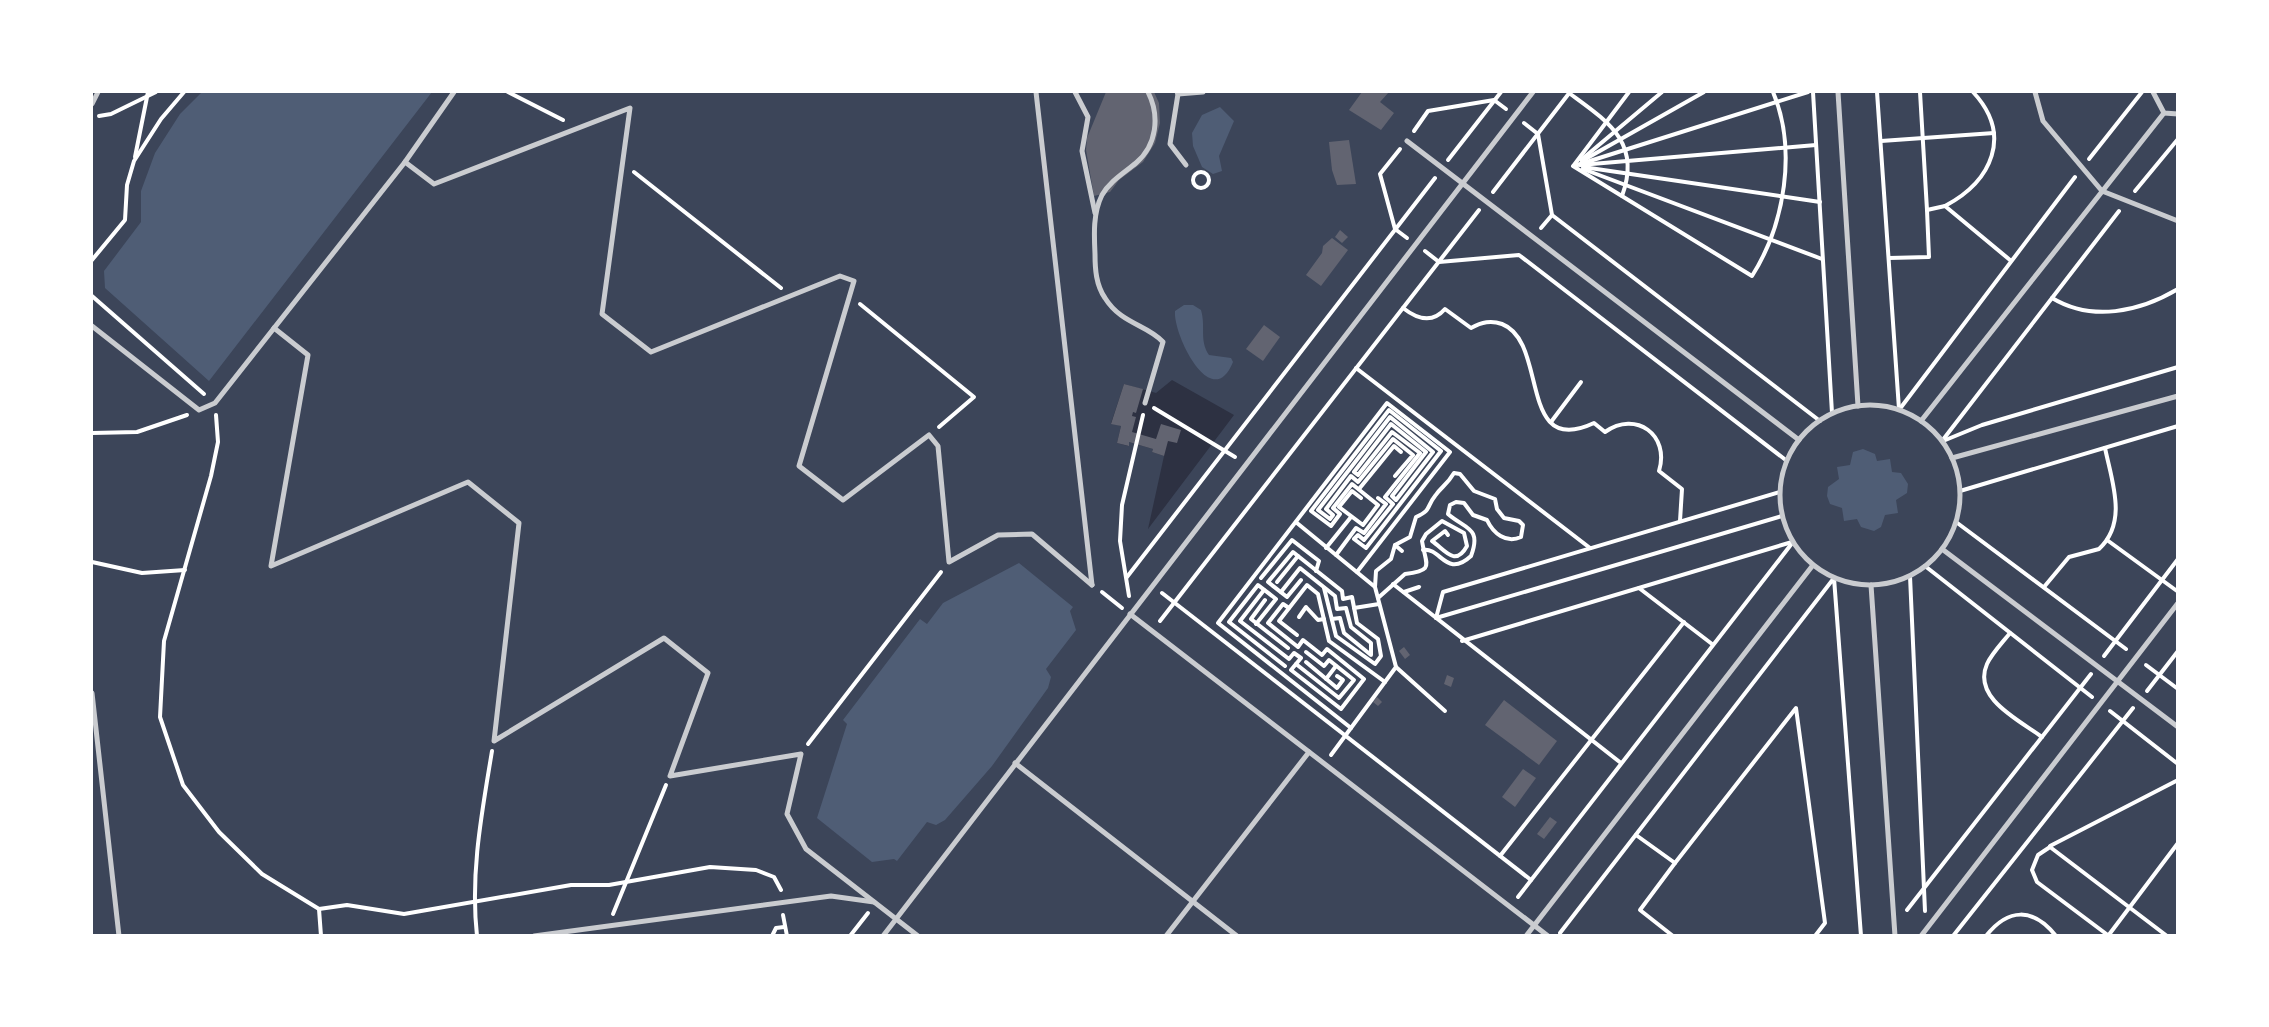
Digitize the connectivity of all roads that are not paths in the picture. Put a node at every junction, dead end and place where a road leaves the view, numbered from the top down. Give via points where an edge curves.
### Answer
1 (98, 92) edge
2 (454, 92) edge
3 (1036, 92) edge
4 (1075, 92) edge
5 (1148, 92) edge
6 (1203, 92) edge
7 (1533, 92) edge
8 (1838, 92) edge
9 (2035, 92) edge
10 (2153, 92) edge
11 (1177, 93) edge
12 (92, 104) edge
13 (2164, 113) junction
14 (2178, 114) edge
15 (1407, 141) road end
16 (405, 162) junction
17 (1186, 165) dead end
18 (1462, 183) junction
19 (2102, 191) junction
20 (1095, 215) junction
21 (2178, 221) edge
22 (92, 326) edge
23 (274, 328) junction
24 (2178, 396) edge
25 (1145, 403) road end
26 (1858, 406) junction
27 (1921, 421) junction
28 (1799, 440) junction
29 (1952, 458) junction
30 (1942, 549) junction
31 (1813, 565) junction
32 (1871, 585) junction
33 (2178, 603) edge
34 (1130, 614) junction
35 (2117, 681) junction
36 (92, 693) edge
37 (2178, 727) edge
38 (1309, 752) junction
39 (1015, 763) junction
40 (1193, 901) junction
41 (876, 903) junction
42 (896, 918) junction
43 (1534, 925) junction
44 (119, 936) edge
45 (534, 936) edge
46 (883, 936) edge
47 (918, 936) edge
48 (1166, 936) edge
49 (1238, 936) edge
50 (1526, 936) edge
51 (1548, 936) edge
52 (1895, 936) edge
53 (1921, 936) edge

1 - 12 street
2 - 16 street
3 - 16 street via 1092,585 1032,534 998,535 949,562 938,446 929,435 843,500 799,466 854,281 840,276 651,352 602,314 630,108 434,184
4 - 20 street via 1088,117 1082,151
5 - 20 street via 1156,116 1151,142 1138,161 1103,194
6 - 11 street
7 - 18 street
8 - 26 street
9 - 19 street via 2043,121
10 - 13 street
11 - 17 street via 1170,144
13 - 14 street
13 - 19 street
15 - 18 street
16 - 23 street
18 - 28 street
18 - 34 street
19 - 21 street
19 - 27 street
20 - 25 street via 1096,274 1104,297 1120,315 1163,342
22 - 23 street via 199,410 215,403
23 - 41 street via 308,355 271,566 468,482 519,523 494,741 664,638 708,674 670,776 801,754 787,814 806,849
24 - 29 street
26 - 27 street via 1878,405
26 - 28 street via 1832,413
27 - 29 street via 1942,441
28 - 31 street via 1787,461 1780,492 1782,516 1792,542
29 - 30 street via 1960,491 1956,522
30 - 32 street via 1910,576
30 - 35 street
31 - 32 street via 1834,578
31 - 43 street
32 - 52 street
33 - 35 street
34 - 38 street
34 - 39 street
35 - 37 street
35 - 53 street
36 - 44 street
38 - 40 street
38 - 43 street
39 - 40 street
39 - 42 street
40 - 48 street
40 - 49 street
41 - 42 street
41 - 45 street via 831,896
42 - 46 street
42 - 47 street
43 - 50 street
43 - 51 street

